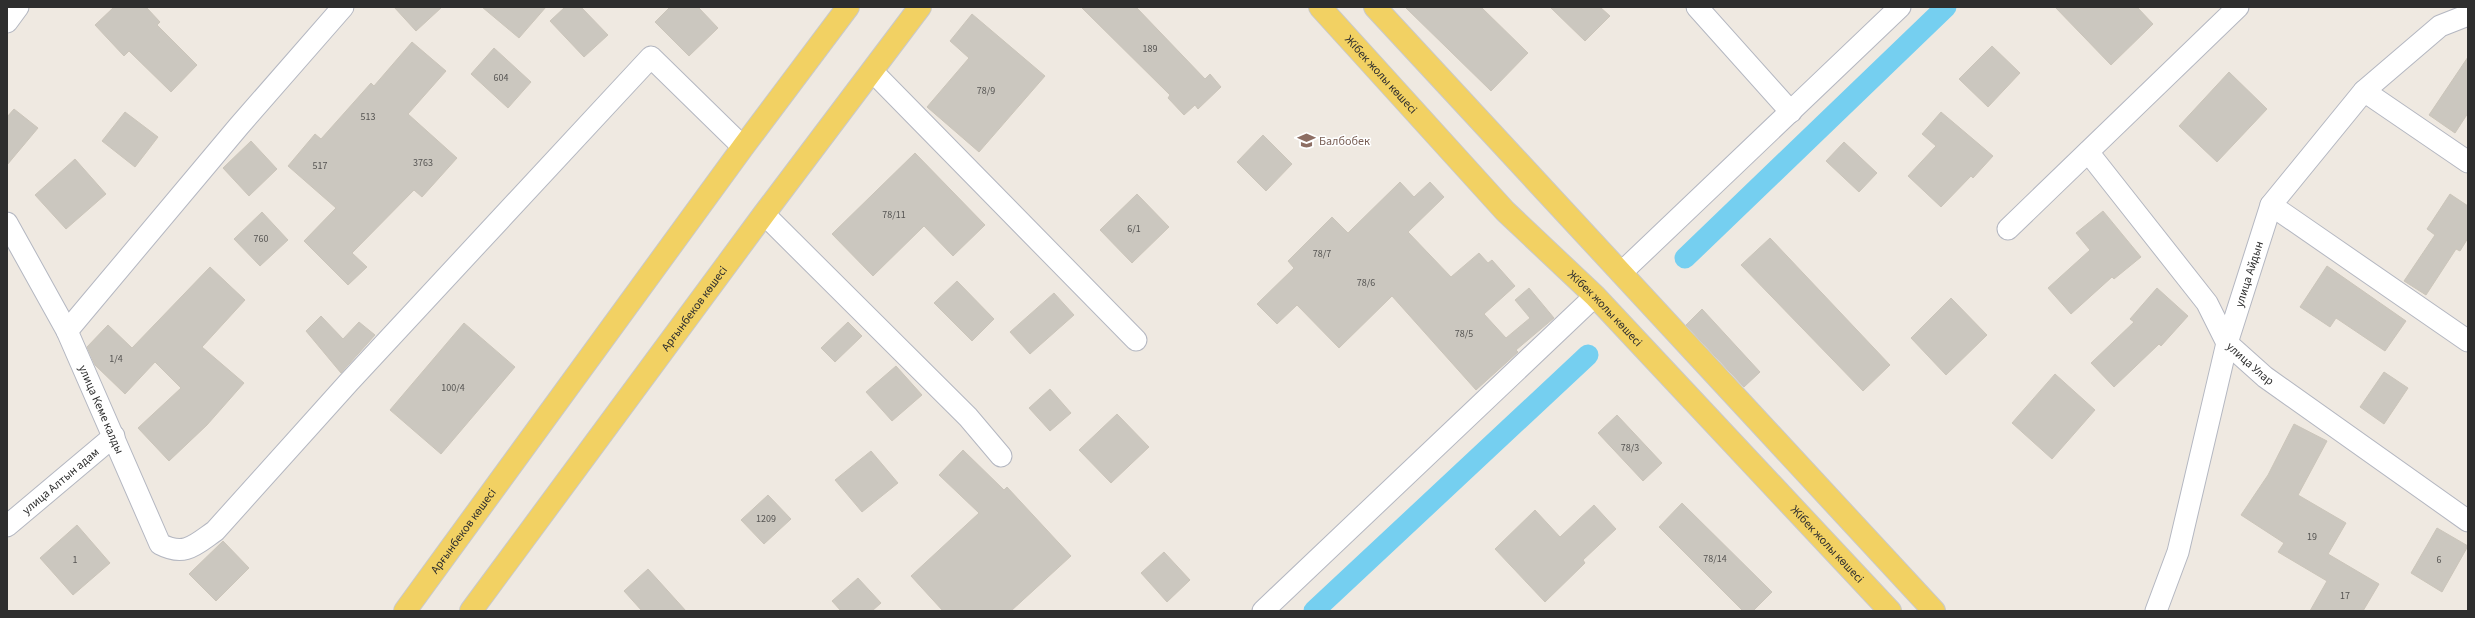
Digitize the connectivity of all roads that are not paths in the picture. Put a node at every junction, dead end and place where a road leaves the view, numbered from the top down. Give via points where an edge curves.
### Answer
1 (18, 7) edge
2 (343, 7) edge
3 (848, 7) edge
4 (920, 7) edge
5 (1320, 7) edge
6 (1375, 7) edge
7 (1697, 7) edge
8 (1900, 7) edge
9 (2238, 7) edge
10 (2468, 15) edge
11 (7, 22) edge
12 (872, 71) junction
13 (2364, 91) junction
14 (1790, 112) junction
15 (743, 147) junction
16 (2088, 152) junction
17 (2468, 162) edge
18 (2271, 205) junction
19 (764, 214) junction
20 (7, 223) edge
21 (2008, 229) dead end
22 (1621, 273) junction
23 (1595, 296) junction
24 (67, 331) junction
25 (1136, 340) dead end
26 (2468, 341) edge
27 (2227, 343) junction
28 (114, 436) junction
29 (1001, 456) dead end
30 (2468, 522) edge
31 (7, 526) edge
32 (415, 607) edge
33 (471, 611) edge
34 (1263, 611) edge
35 (1890, 611) edge
36 (1934, 611) edge
37 (2156, 611) edge

1 - 11 street
2 - 24 street via 239,126
3 - 15 main road, Арғынбеков көшесі
4 - 12 main road, Арғынбеков көшесі
5 - 23 main road, Жібек жолы көшесі via 1505,211
6 - 22 main road
7 - 14 street
8 - 14 street
9 - 16 street
10 - 13 street, улица Айдын via 2440,26
12 - 19 main road, Арғынбеков көшесі
12 - 25 street
13 - 17 street
13 - 18 street, улица Айдын
14 - 22 street
15 - 28 street, улица Кеме калды via 651,57 355,376 216,531 189,549 173,550 160,544
15 - 32 main road, Арғынбеков көшесі
16 - 21 street
16 - 27 street, улица Улар via 2207,303
18 - 26 street
18 - 27 street, улица Айдын
19 - 29 street via 968,417
19 - 33 main road, Арғынбеков көшесі
20 - 24 street, улица Кеме калды
22 - 36 main road
23 - 34 street
23 - 35 main road, Жібек жолы көшесі
24 - 28 street, улица Кеме калды
27 - 30 street, улица Улар via 2265,377
27 - 37 street, улица Айдын via 2178,552
28 - 31 street, улица Алтын адам

